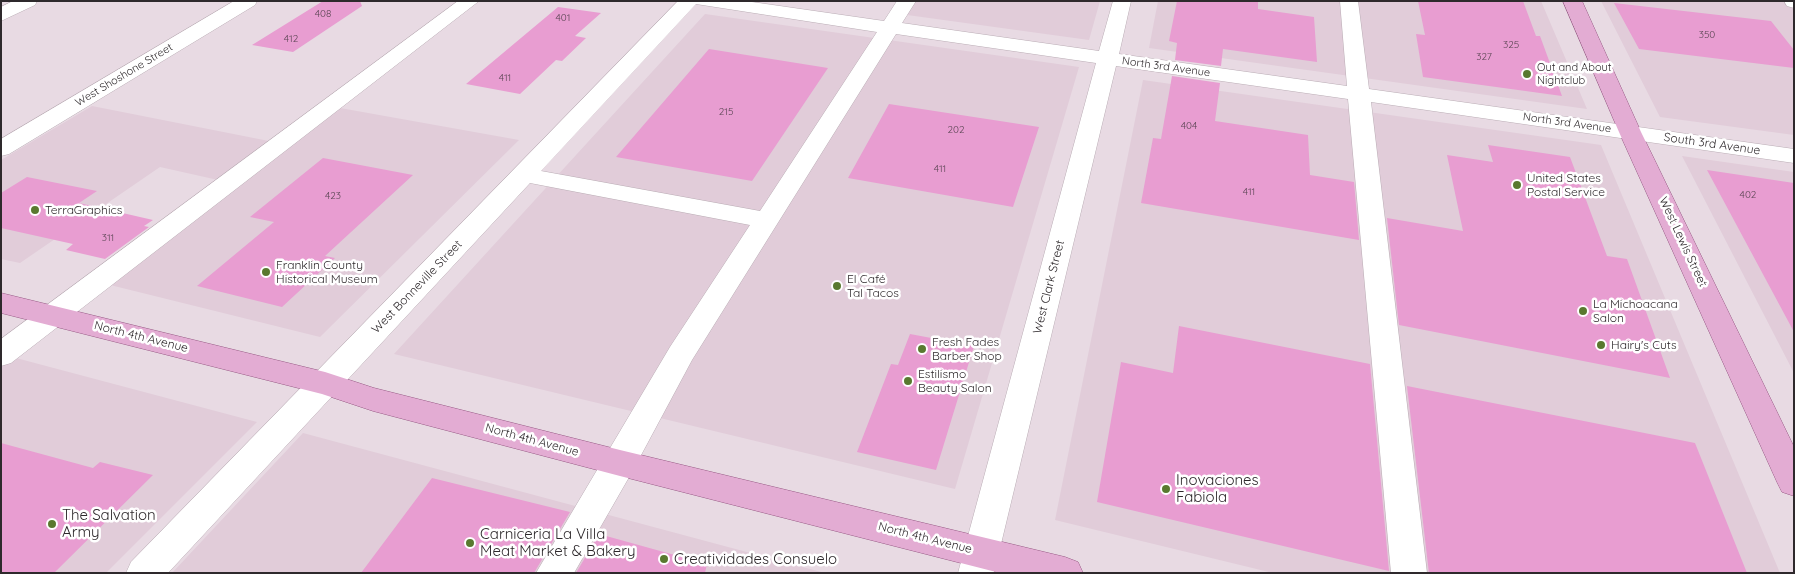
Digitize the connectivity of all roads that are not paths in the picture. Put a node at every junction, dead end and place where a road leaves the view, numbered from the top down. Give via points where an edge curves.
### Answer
1 (28, 1) edge
2 (248, 1) edge
3 (470, 1) edge
4 (689, 1) edge
5 (703, 1) edge
6 (907, 1) edge
7 (1122, 1) edge
8 (1350, 1) edge
9 (1572, 1) edge
10 (1, 15) edge
11 (890, 28) junction
12 (1107, 59) junction
13 (1360, 94) junction
14 (1630, 132) junction
15 (1, 149) edge
16 (1794, 156) edge
17 (523, 176) junction
18 (767, 220) junction
19 (1, 303) edge
20 (53, 315) junction
21 (1, 355) edge
22 (324, 383) junction
23 (620, 462) junction
24 (1794, 482) edge
25 (979, 562) edge
26 (144, 573) edge
27 (554, 573) edge
28 (1065, 573) edge
29 (1410, 573) edge

1 - 10 street
2 - 15 street, West Shoshone Street
3 - 20 street
4 - 17 street, West Bonneville Street
5 - 11 street, North 3rd Avenue
6 - 11 street
7 - 12 street, West Clark Street
8 - 13 street
9 - 14 main road, West Lewis Street
11 - 12 street, North 3rd Avenue
11 - 18 street
12 - 13 street, North 3rd Avenue
12 - 25 street, West Clark Street
13 - 14 street, North 3rd Avenue
13 - 29 street
14 - 16 street, South 3rd Avenue
14 - 24 main road, West Lewis Street
17 - 18 street
17 - 22 street, West Bonneville Street
18 - 23 street via 680,355
19 - 20 main road, North 4th Avenue
20 - 21 street
20 - 22 main road, North 4th Avenue
22 - 23 main road, North 4th Avenue via 373,399
22 - 26 street, West Bonneville Street
23 - 25 main road, North 4th Avenue
23 - 27 street
25 - 28 main road, North 4th Avenue

